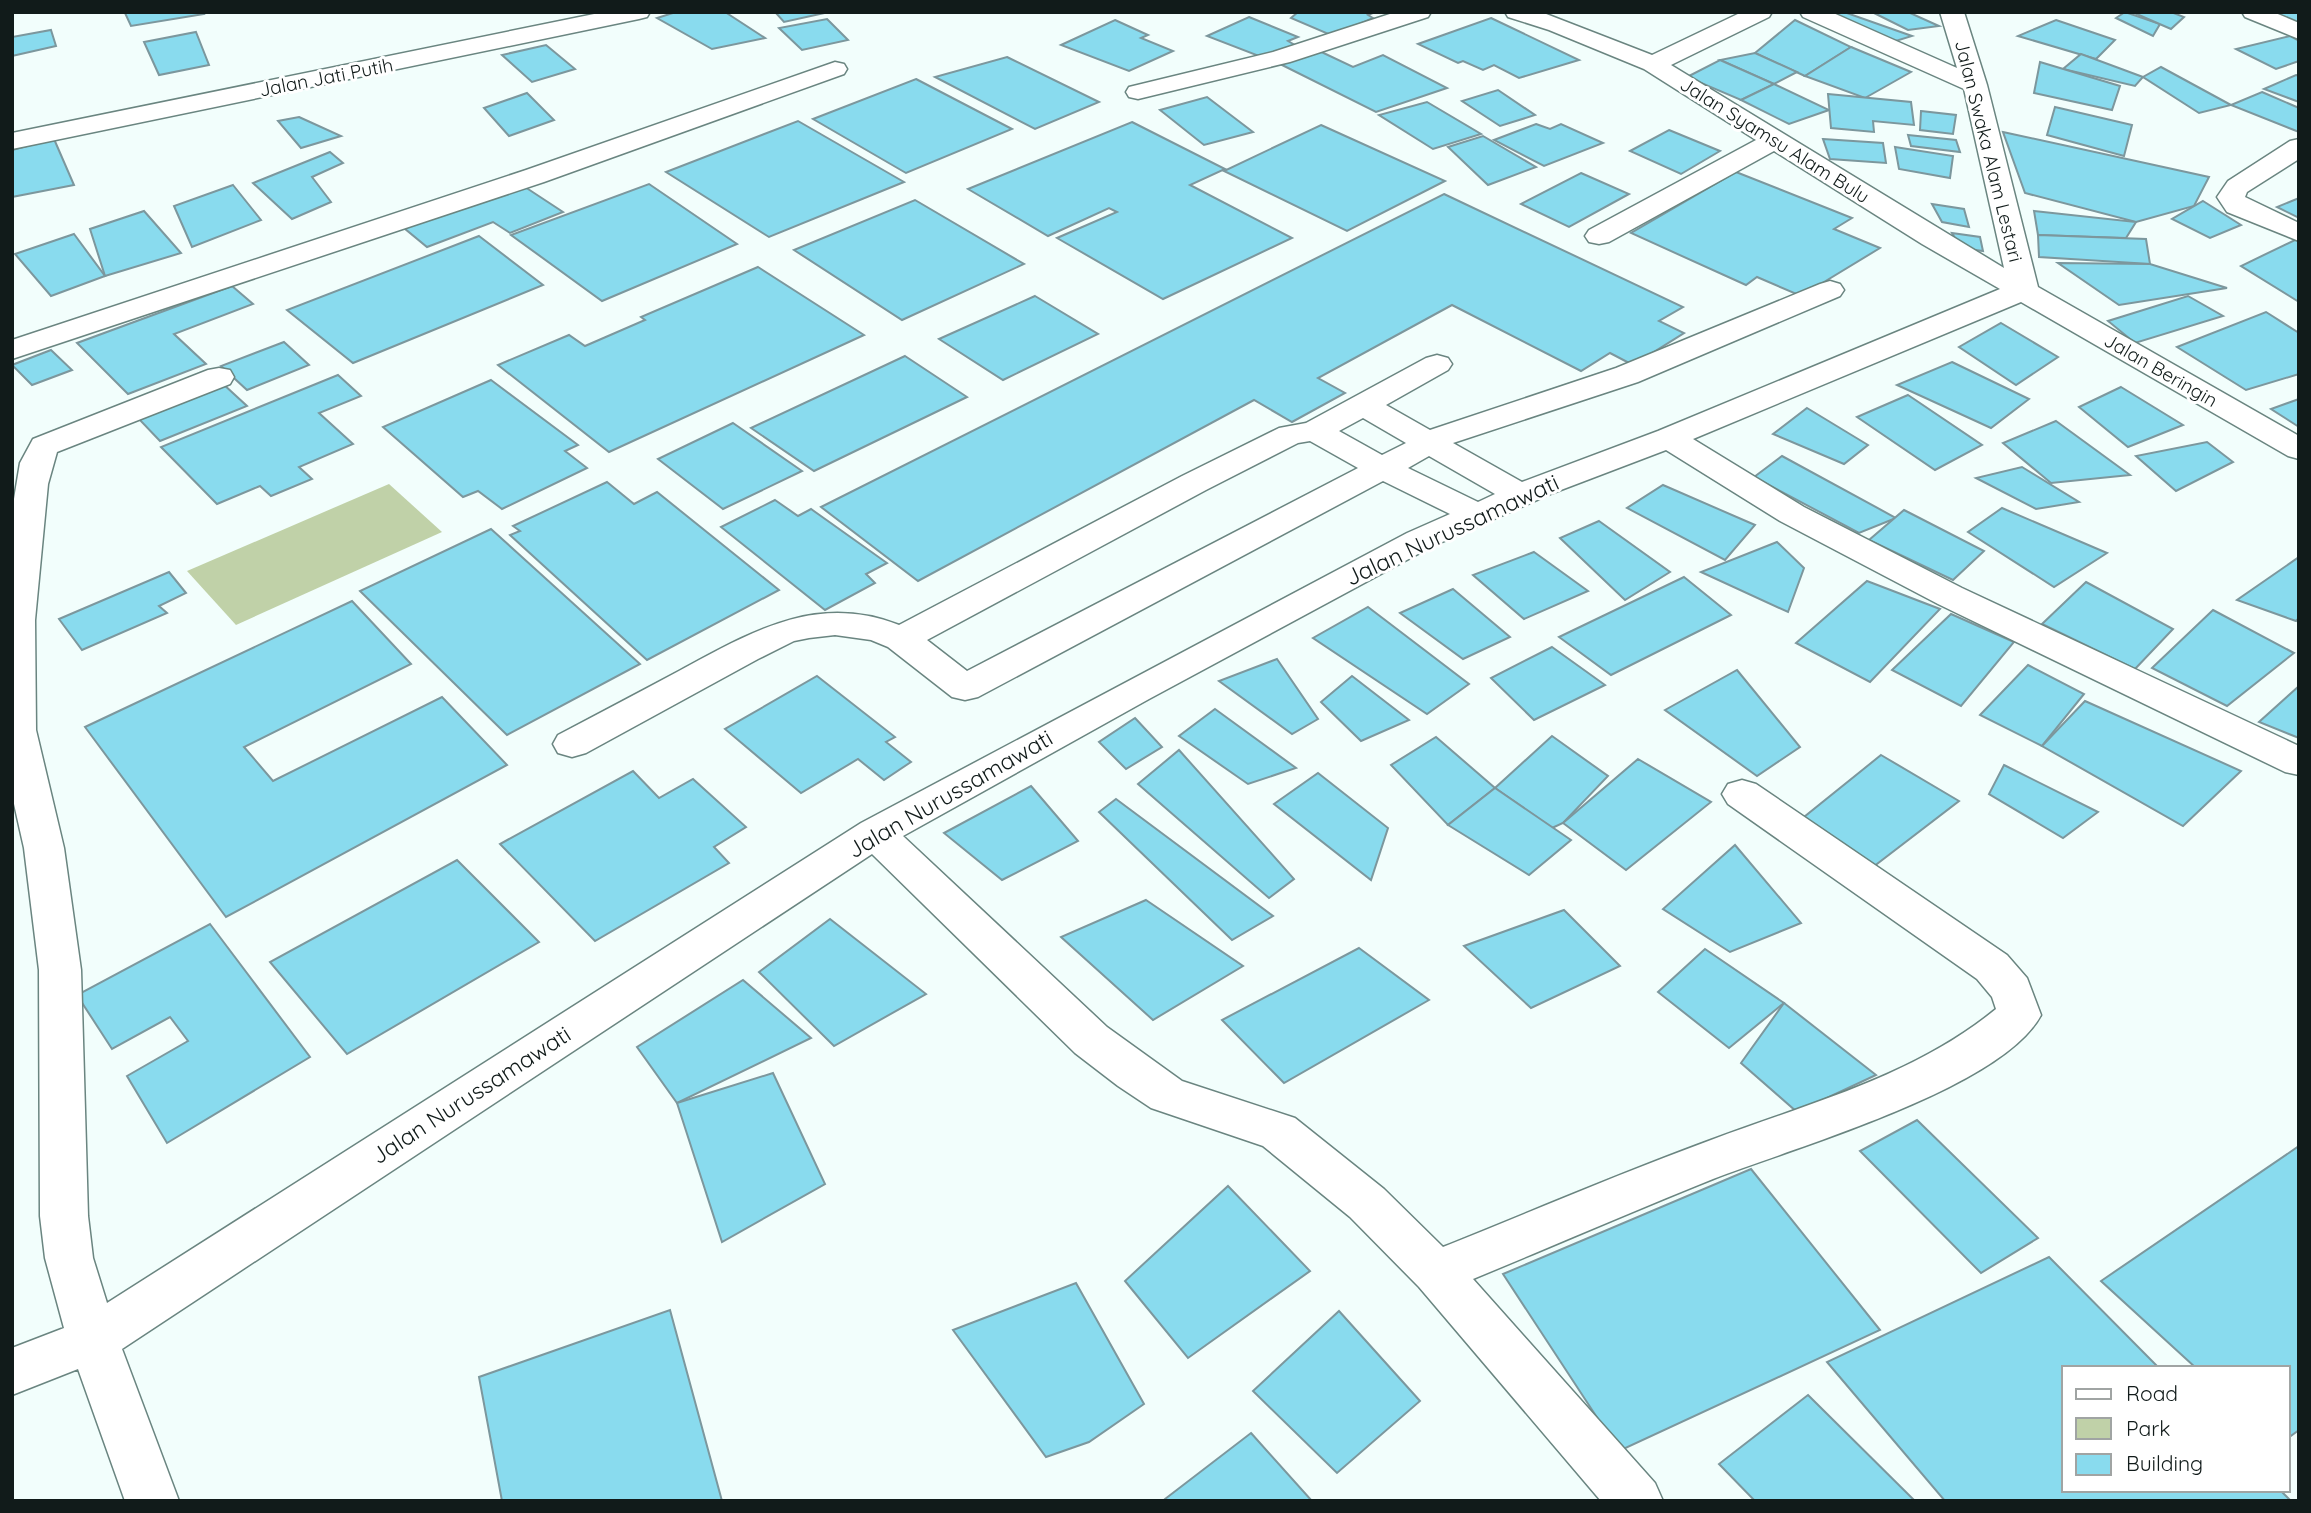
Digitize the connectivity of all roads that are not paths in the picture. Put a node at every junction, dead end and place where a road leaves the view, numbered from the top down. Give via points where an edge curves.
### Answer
1 (639, 12) edge
2 (1420, 12) edge
3 (1517, 12) edge
4 (1761, 12) edge
5 (1811, 12) edge
6 (1952, 12) edge
7 (2253, 12) edge
8 (2299, 32) edge
9 (1653, 64) junction
10 (835, 69) dead end
11 (1975, 85) junction
12 (1138, 92) dead end
13 (1775, 140) junction
14 (12, 141) edge
15 (2299, 147) edge
16 (2299, 233) edge
17 (1599, 236) dead end
18 (1830, 290) dead end
19 (2024, 290) junction
20 (12, 350) edge
21 (1437, 364) dead end
22 (219, 377) dead end
23 (1363, 405) junction
24 (1315, 431) junction
25 (1669, 438) junction
26 (1432, 443) junction
27 (2299, 449) edge
28 (1382, 468) junction
29 (1520, 495) junction
30 (1478, 514) junction
31 (901, 639) junction
32 (572, 744) dead end
33 (2299, 762) edge
34 (1742, 794) dead end
35 (876, 833) junction
36 (1436, 1272) junction
37 (93, 1340) junction
38 (12, 1373) edge
39 (152, 1501) edge
40 (1636, 1501) edge

1 - 14 street, Jalan Jati Putih
2 - 12 street via 1281,57
3 - 9 street, Jalan Syamsu Alam Bulu
4 - 9 street
5 - 11 street
6 - 11 street, Jalan Swaka Alam Lestari
7 - 8 street
9 - 13 street, Jalan Syamsu Alam Bulu
10 - 20 street via 535,176
11 - 19 street, Jalan Swaka Alam Lestari
13 - 17 street
13 - 19 street, Jalan Syamsu Alam Bulu
15 - 16 street via 2237,187 2231,197 2237,206
18 - 26 street via 1627,375
19 - 25 street, Jalan Nurussamawati
19 - 27 street, Jalan Beringin
21 - 23 street
22 - 37 street via 44,446 33,484 17,620 17,730 44,848 60,970 64,1216 69,1258
23 - 24 street
23 - 26 street
24 - 28 street
24 - 31 street via 1290,436 1194,483
25 - 29 street, Jalan Nurussamawati
25 - 33 street via 1792,514 1950,596
26 - 28 street
26 - 29 street
28 - 30 street
28 - 31 street via 965,688
29 - 30 street, Jalan Nurussamawati
30 - 35 street, Jalan Nurussamawati via 1419,540 1149,683
31 - 32 street via 835,623 782,633
34 - 36 street via 1992,967 2012,990 2019,1015 1995,1038 1858,1109 1742,1148
35 - 36 street via 1091,1040 1167,1094 1279,1132 1367,1203
35 - 37 street, Jalan Nurussamawati
36 - 40 street
37 - 38 street, Jalan Nurussamawati
37 - 39 street

